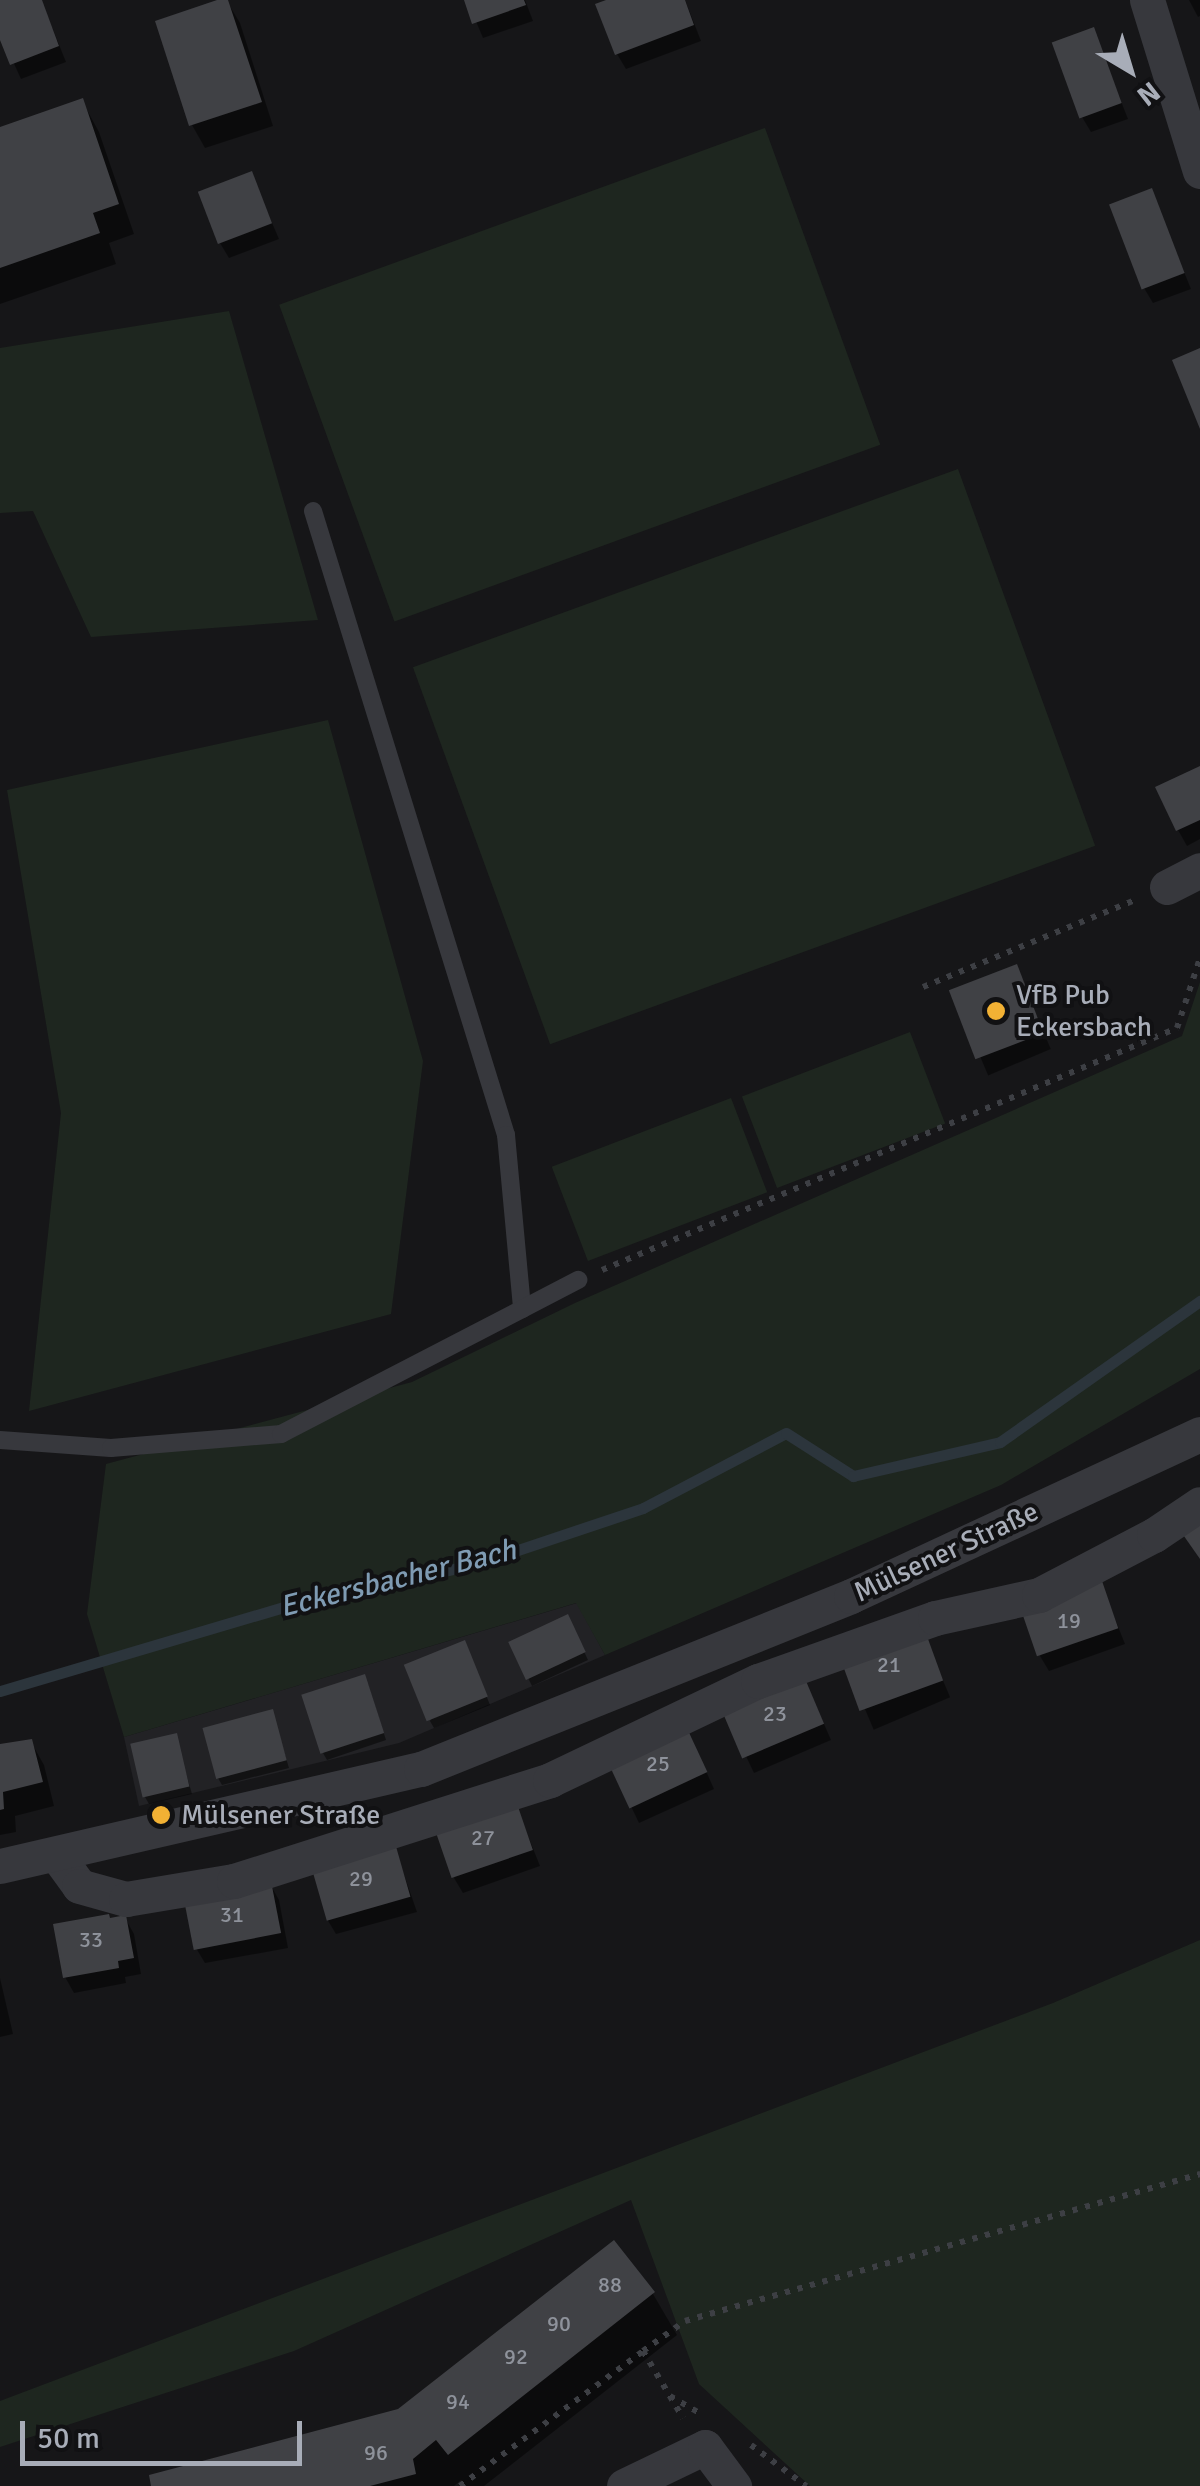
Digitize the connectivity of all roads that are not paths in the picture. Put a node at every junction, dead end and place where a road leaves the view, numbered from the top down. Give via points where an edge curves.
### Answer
1 (1147, 0) edge
2 (1200, 171) edge
3 (314, 511) dead end
4 (1200, 870) edge
5 (1166, 887) road end
6 (578, 1280) road end
7 (522, 1309) junction
8 (1200, 1434) edge
9 (0, 1440) edge
10 (1200, 1504) edge
11 (56, 1854) junction
12 (0, 1866) edge
13 (624, 2486) edge
14 (734, 2486) edge

1 - 2 street
3 - 7 lane via 506,1135
4 - 5 street
6 - 7 lane
7 - 9 lane via 281,1434 110,1448
8 - 11 street, Mülsener Straße via 851,1596 422,1769
10 - 11 street via 1154,1536 1039,1595 935,1618 758,1681 550,1780 234,1881 126,1899 79,1886
11 - 12 street, Mülsener Straße
13 - 14 street via 704,2447

